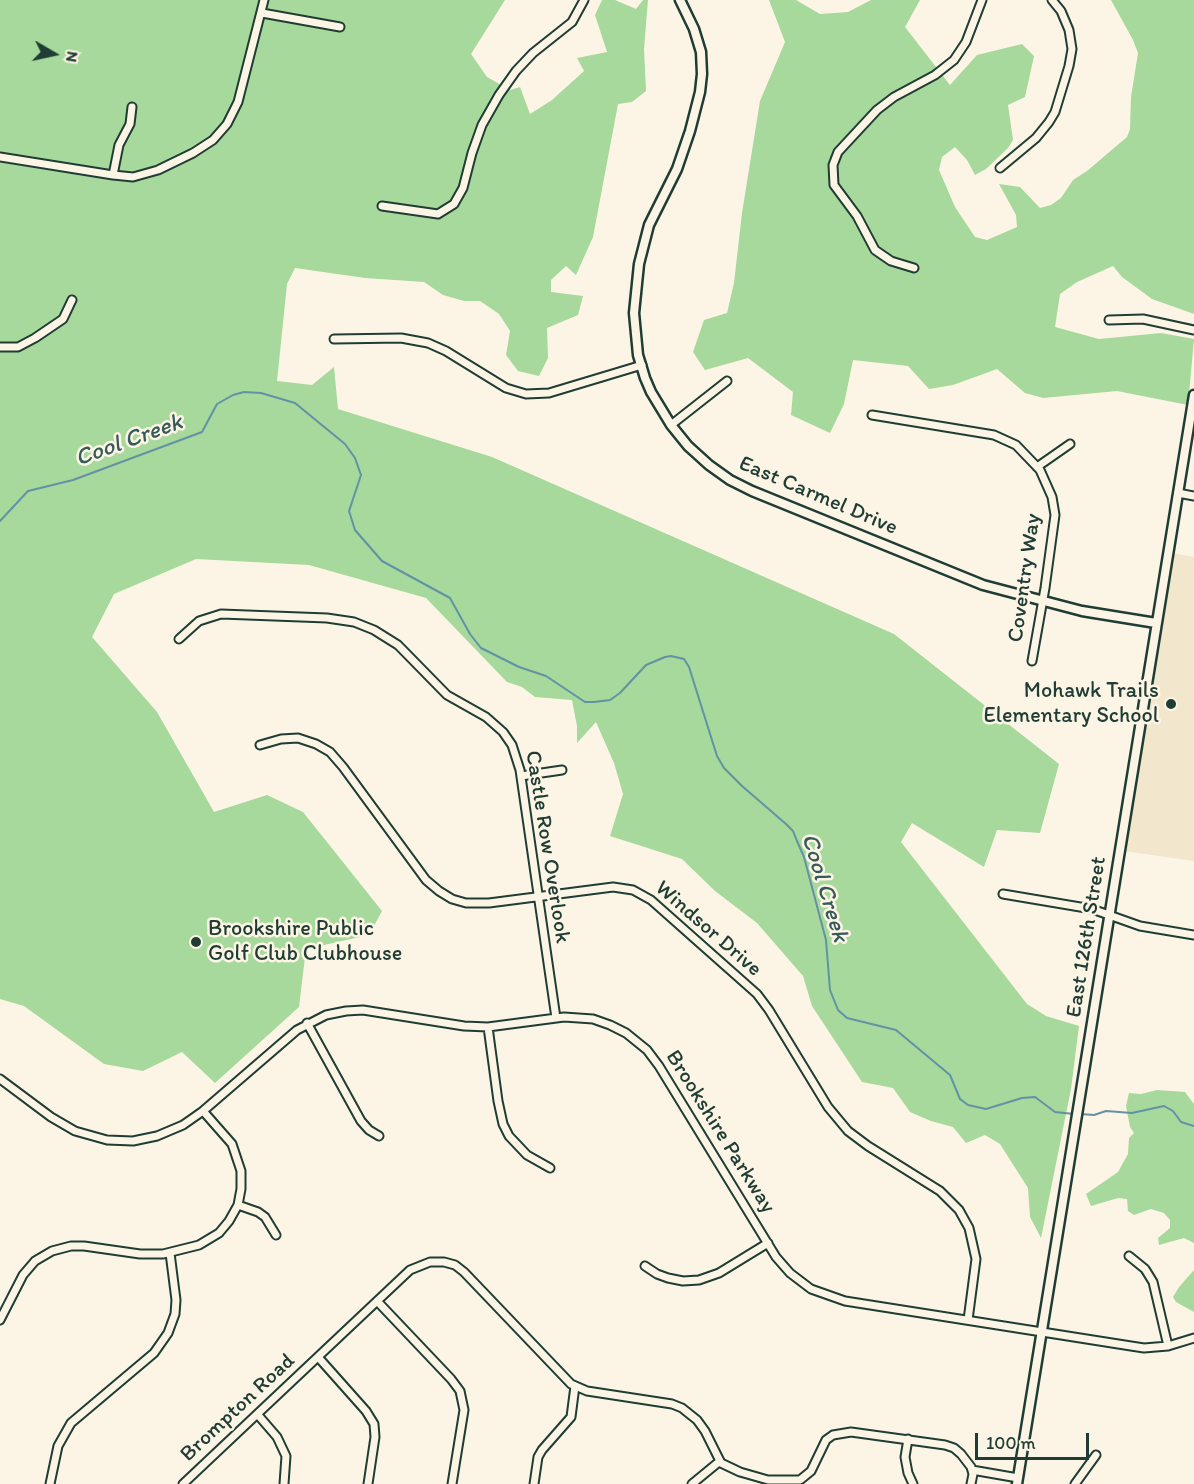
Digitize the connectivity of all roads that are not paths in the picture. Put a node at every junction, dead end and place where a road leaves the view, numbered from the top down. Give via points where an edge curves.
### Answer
1 (264, 0) edge
2 (584, 0) edge
3 (680, 0) edge
4 (982, 0) edge
5 (1052, 0) edge
6 (262, 13) junction
7 (340, 27) dead end
8 (132, 107) dead end
9 (0, 157) edge
10 (1000, 168) dead end
11 (113, 175) junction
12 (382, 206) dead end
13 (914, 268) dead end
14 (72, 300) dead end
15 (1109, 320) dead end
16 (1194, 330) edge
17 (334, 339) dead end
18 (0, 347) edge
19 (642, 365) junction
20 (727, 381) dead end
21 (1194, 396) edge
22 (872, 415) dead end
23 (671, 425) junction
24 (1070, 444) dead end
25 (1037, 467) junction
26 (1178, 493) junction
27 (1194, 495) edge
28 (1042, 602) junction
29 (1156, 623) junction
30 (179, 639) dead end
31 (1032, 661) dead end
32 (260, 745) dead end
33 (562, 770) dead end
34 (521, 776) junction
35 (1003, 894) dead end
36 (538, 896) junction
37 (1109, 914) junction
38 (1194, 935) edge
39 (556, 1018) junction
40 (307, 1023) junction
41 (488, 1027) junction
42 (0, 1079) edge
43 (203, 1111) junction
44 (379, 1136) dead end
45 (550, 1168) dead end
46 (238, 1204) junction
47 (276, 1235) dead end
48 (768, 1243) junction
49 (170, 1254) junction
50 (1129, 1256) dead end
51 (645, 1266) dead end
52 (377, 1301) junction
53 (0, 1320) edge
54 (968, 1320) junction
55 (1041, 1332) junction
56 (1194, 1338) edge
57 (1168, 1346) junction
58 (318, 1357) junction
59 (575, 1386) junction
60 (258, 1414) junction
61 (908, 1439) junction
62 (1096, 1455) dead end
63 (720, 1461) junction
64 (972, 1470) junction
65 (1018, 1481) edge
66 (50, 1484) edge
67 (183, 1484) edge
68 (284, 1484) edge
69 (368, 1484) edge
70 (452, 1484) edge
71 (534, 1484) edge
72 (692, 1484) edge
73 (913, 1484) edge
74 (971, 1484) edge
75 (1075, 1484) edge

1 - 6 street
2 - 12 street via 572,21 533,53 499,95 482,125 463,188 454,204 438,214
3 - 19 street, East Carmel Drive via 694,29 702,74 690,131 649,225 639,264 634,313
4 - 13 street via 966,42 954,60 877,110 838,152 833,165 834,185 876,250 891,261
5 - 10 street via 1069,30 1072,49 1055,112 1036,138
6 - 7 street
6 - 11 street via 238,102 213,140 158,170 133,177
8 - 11 street
9 - 11 street
14 - 18 street via 63,319 35,338 18,347
15 - 16 street via 1143,320
17 - 19 street via 401,338 428,343 506,388 525,394 549,393
19 - 23 street, East Carmel Drive via 651,392
20 - 23 street
21 - 26 street, East 126th Street
22 - 25 street, Coventry Way via 994,435 1016,445
23 - 28 street, East Carmel Drive via 709,465 752,491 983,585
24 - 25 street
25 - 28 street, Coventry Way via 1050,490 1054,515
26 - 27 street
26 - 29 street, East 126th Street
28 - 29 street, East Carmel Drive
28 - 31 street, Coventry Way
29 - 37 street, East 126th Street
30 - 34 street, Castle Row Overlook via 199,621 221,615 336,619 361,624 398,645 447,695 486,717 503,732 516,753
32 - 36 street, Windsor Drive via 294,738 310,741 330,752 426,880 447,896 475,904
33 - 34 street
34 - 36 street, Castle Row Overlook
35 - 37 street
36 - 39 street, Castle Row Overlook
36 - 54 street, Windsor Drive via 606,887 638,892 664,910 749,986 769,1010 842,1124 868,1146 940,1191 965,1219 976,1258
37 - 38 street via 1140,926
37 - 55 street, East 126th Street
39 - 41 street, Brookshire Parkway
39 - 48 street, Brookshire Parkway via 583,1017 610,1024 647,1050
40 - 41 street, Brookshire Parkway via 336,1013 363,1010
40 - 43 street, Brookshire Parkway
40 - 44 street via 361,1121
41 - 45 street via 503,1124 527,1155
42 - 43 street, Brookshire Parkway via 62,1124 107,1140 133,1141 157,1136
43 - 46 street via 232,1144 240,1163
46 - 47 street via 265,1217
46 - 49 street via 213,1237
48 - 51 street via 724,1270 699,1280 668,1278
48 - 54 street, Brookshire Parkway via 790,1274 824,1295
49 - 53 street via 84,1246 52,1251 35,1261 23,1275
49 - 66 street via 176,1300 168,1333 154,1353 71,1423 58,1446
50 - 57 street via 1153,1282
52 - 58 street, Brompton Road
52 - 59 street, Brompton Road via 419,1265 455,1265
52 - 70 street via 460,1391 464,1410
54 - 55 street, Brookshire Parkway
55 - 57 street, Brookshire Parkway via 1144,1348
55 - 65 street, East 126th Street
56 - 57 street, Brookshire Parkway
58 - 60 street, Brompton Road
58 - 69 street via 374,1424
59 - 63 street via 682,1408 705,1431
59 - 71 street via 571,1417 538,1457
60 - 67 street, Brompton Road
60 - 68 street via 277,1437 286,1456
61 - 63 street via 851,1432 833,1435 821,1447 811,1471 793,1481 758,1478
61 - 64 street via 954,1448
61 - 73 street via 905,1457
62 - 75 street
63 - 72 street
64 - 65 street
64 - 74 street

